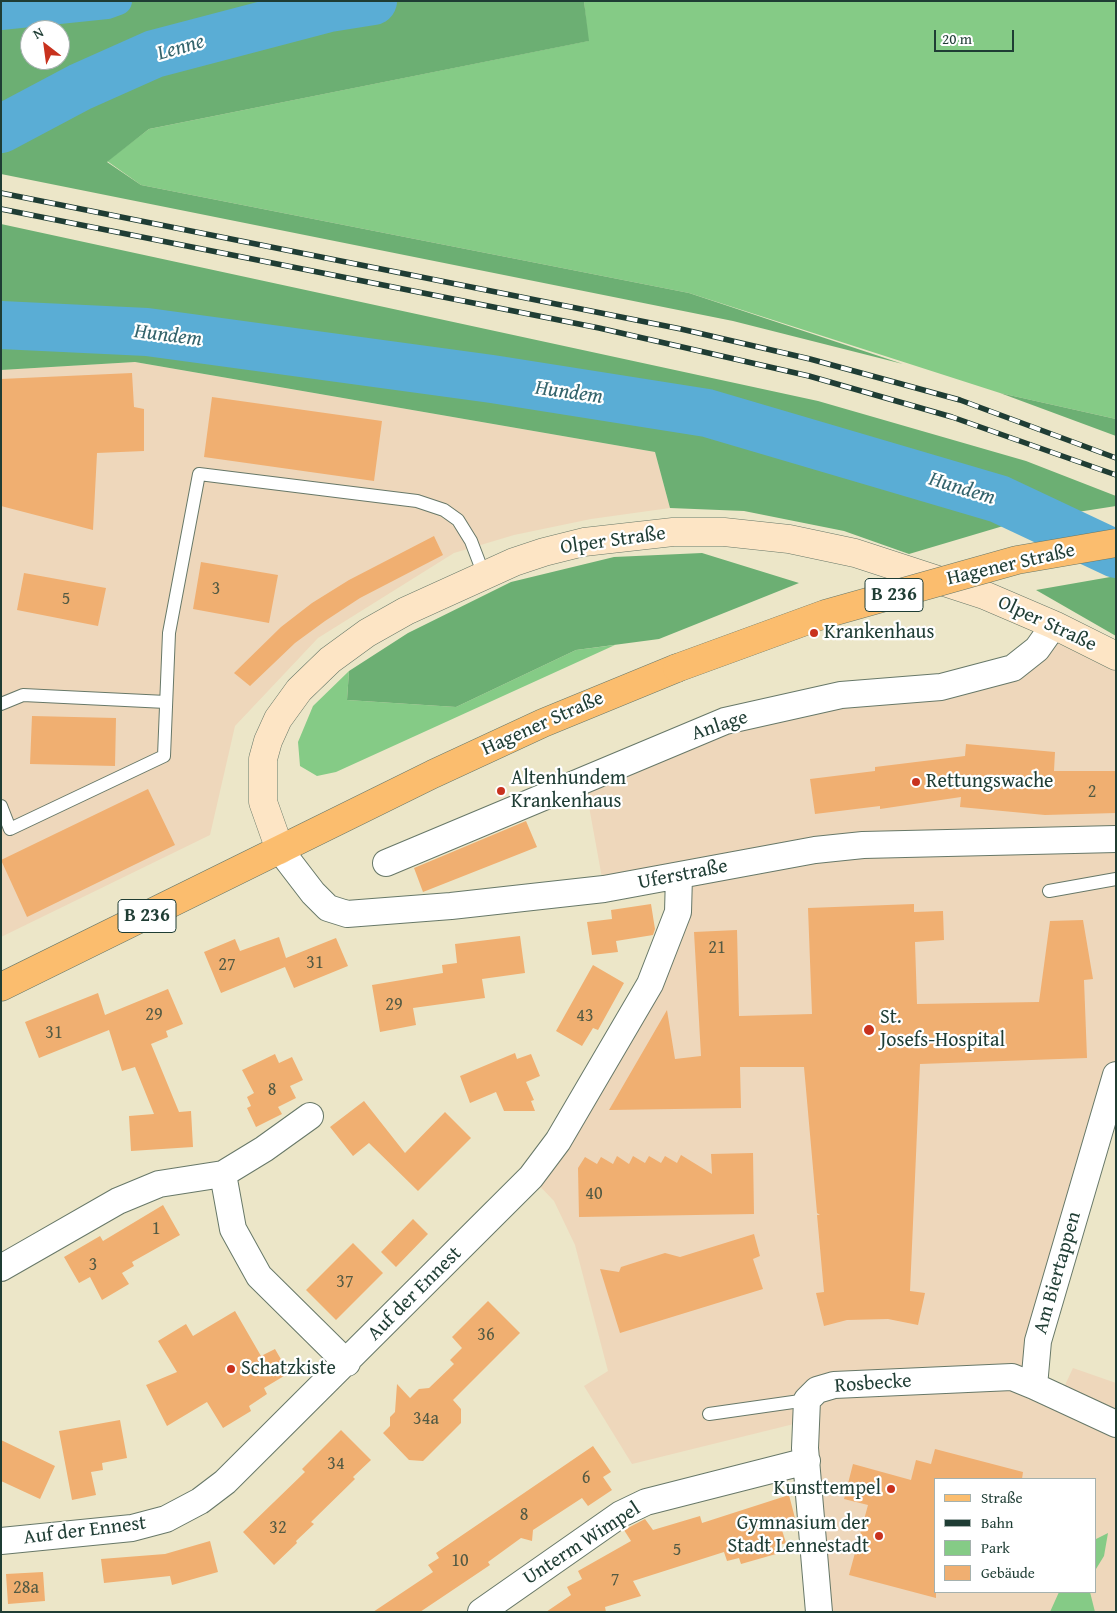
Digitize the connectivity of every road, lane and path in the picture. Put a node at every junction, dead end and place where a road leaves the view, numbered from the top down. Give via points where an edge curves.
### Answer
1 (1116, 543) edge
2 (484, 575) junction
3 (1054, 625) junction
4 (1116, 656) edge
5 (166, 702) junction
6 (1, 704) edge
7 (1, 806) edge
8 (1116, 839) edge
9 (280, 850) junction
10 (386, 863) dead end
11 (679, 876) junction
12 (1116, 879) edge
13 (1050, 891) dead end
14 (1, 987) edge
15 (1116, 1075) edge
16 (310, 1116) dead end
17 (223, 1174) junction
18 (1, 1268) edge
19 (347, 1363) junction
20 (1034, 1386) junction
21 (807, 1400) junction
22 (710, 1414) dead end
23 (1116, 1424) edge
24 (807, 1461) junction
25 (1, 1541) edge
26 (481, 1612) edge
27 (819, 1612) edge

1 - 9 main road, Hagener Straße / B 236, bridge via 1017,560 844,608 678,668 543,723
2 - 3 main road, Olper Straße via 544,552 584,542 673,532 757,534 855,553 984,595
2 - 5 lane via 471,541 458,520 444,510 417,500 199,474 169,633
2 - 9 main road, Olper Straße via 367,633 330,660 278,719 263,759 263,802
3 - 4 main road, Olper Straße
3 - 10 street, Anlage via 1037,650 1013,668 941,687 841,695 725,721
5 - 6 lane via 23,695
5 - 7 lane via 164,756 10,829
8 - 11 street, Uferstraße via 863,845 815,850
9 - 11 street, Uferstraße via 328,908 347,914 594,890
9 - 14 main road, Hagener Straße / B 236
11 - 19 street, Auf der Ennest via 678,912 650,984 558,1141 531,1177
12 - 13 lane
15 - 20 street, Am Biertappen via 1038,1341
16 - 17 street
17 - 18 street via 159,1184 118,1201
17 - 19 street via 233,1229 259,1276
19 - 25 street, Auf der Ennest via 225,1482 200,1501 132,1528
20 - 21 street, Rosbecke via 1012,1377 834,1385 817,1390
20 - 23 street
21 - 22 lane
21 - 24 street, Rosbecke
24 - 26 street, Unterm Wimpel via 646,1502 621,1514
24 - 27 street, Rosbecke

